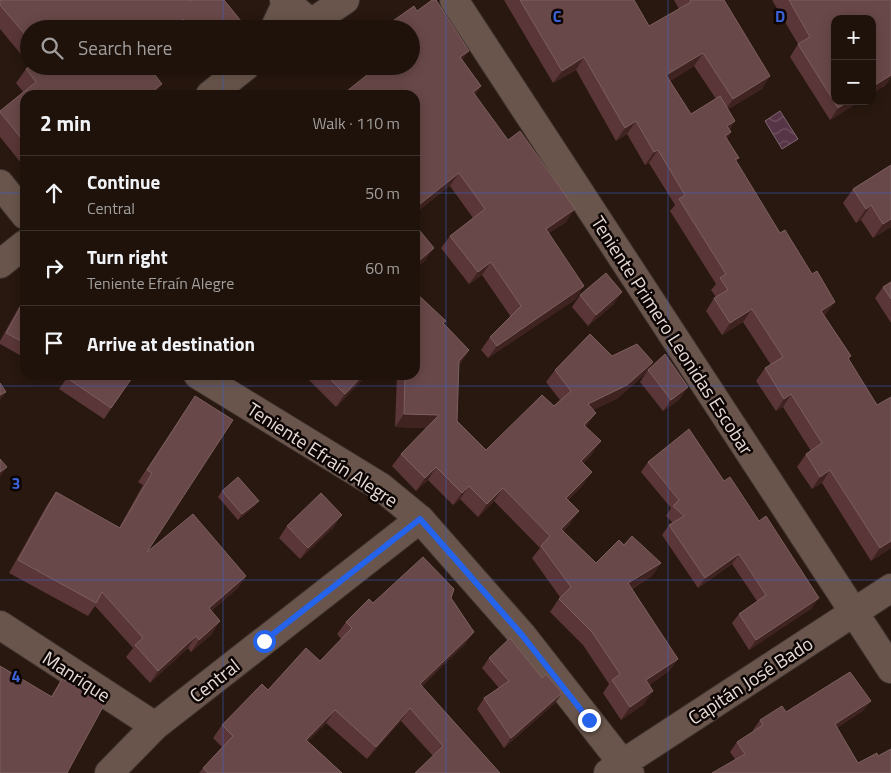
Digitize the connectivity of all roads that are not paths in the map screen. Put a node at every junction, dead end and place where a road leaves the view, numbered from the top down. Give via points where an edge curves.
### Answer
1 (345, 0) edge
2 (454, 0) edge
3 (286, 1) edge
4 (278, 20) edge
5 (302, 20) edge
6 (316, 20) edge
7 (235, 75) edge
8 (216, 90) edge
9 (0, 184) edge
10 (20, 210) edge
11 (206, 380) edge
12 (420, 519) junction
13 (891, 588) edge
14 (854, 612) junction
15 (0, 625) edge
16 (891, 669) edge
17 (155, 726) junction
18 (621, 770) edge
19 (109, 773) edge

1 - 6 street
2 - 14 street, Teniente Primero Leonidas Escobar
3 - 4 street
3 - 5 street
7 - 8 street
9 - 10 street
11 - 12 street, Teniente Efraín Alegre via 381,487
12 - 17 street, Central
12 - 18 street, Teniente Efraín Alegre via 522,635
13 - 14 street, Capitán José Bado
14 - 16 street, Teniente Primero Leonidas Escobar
14 - 18 street, Capitán José Bado
15 - 17 street, Manrique
17 - 19 street, Central

